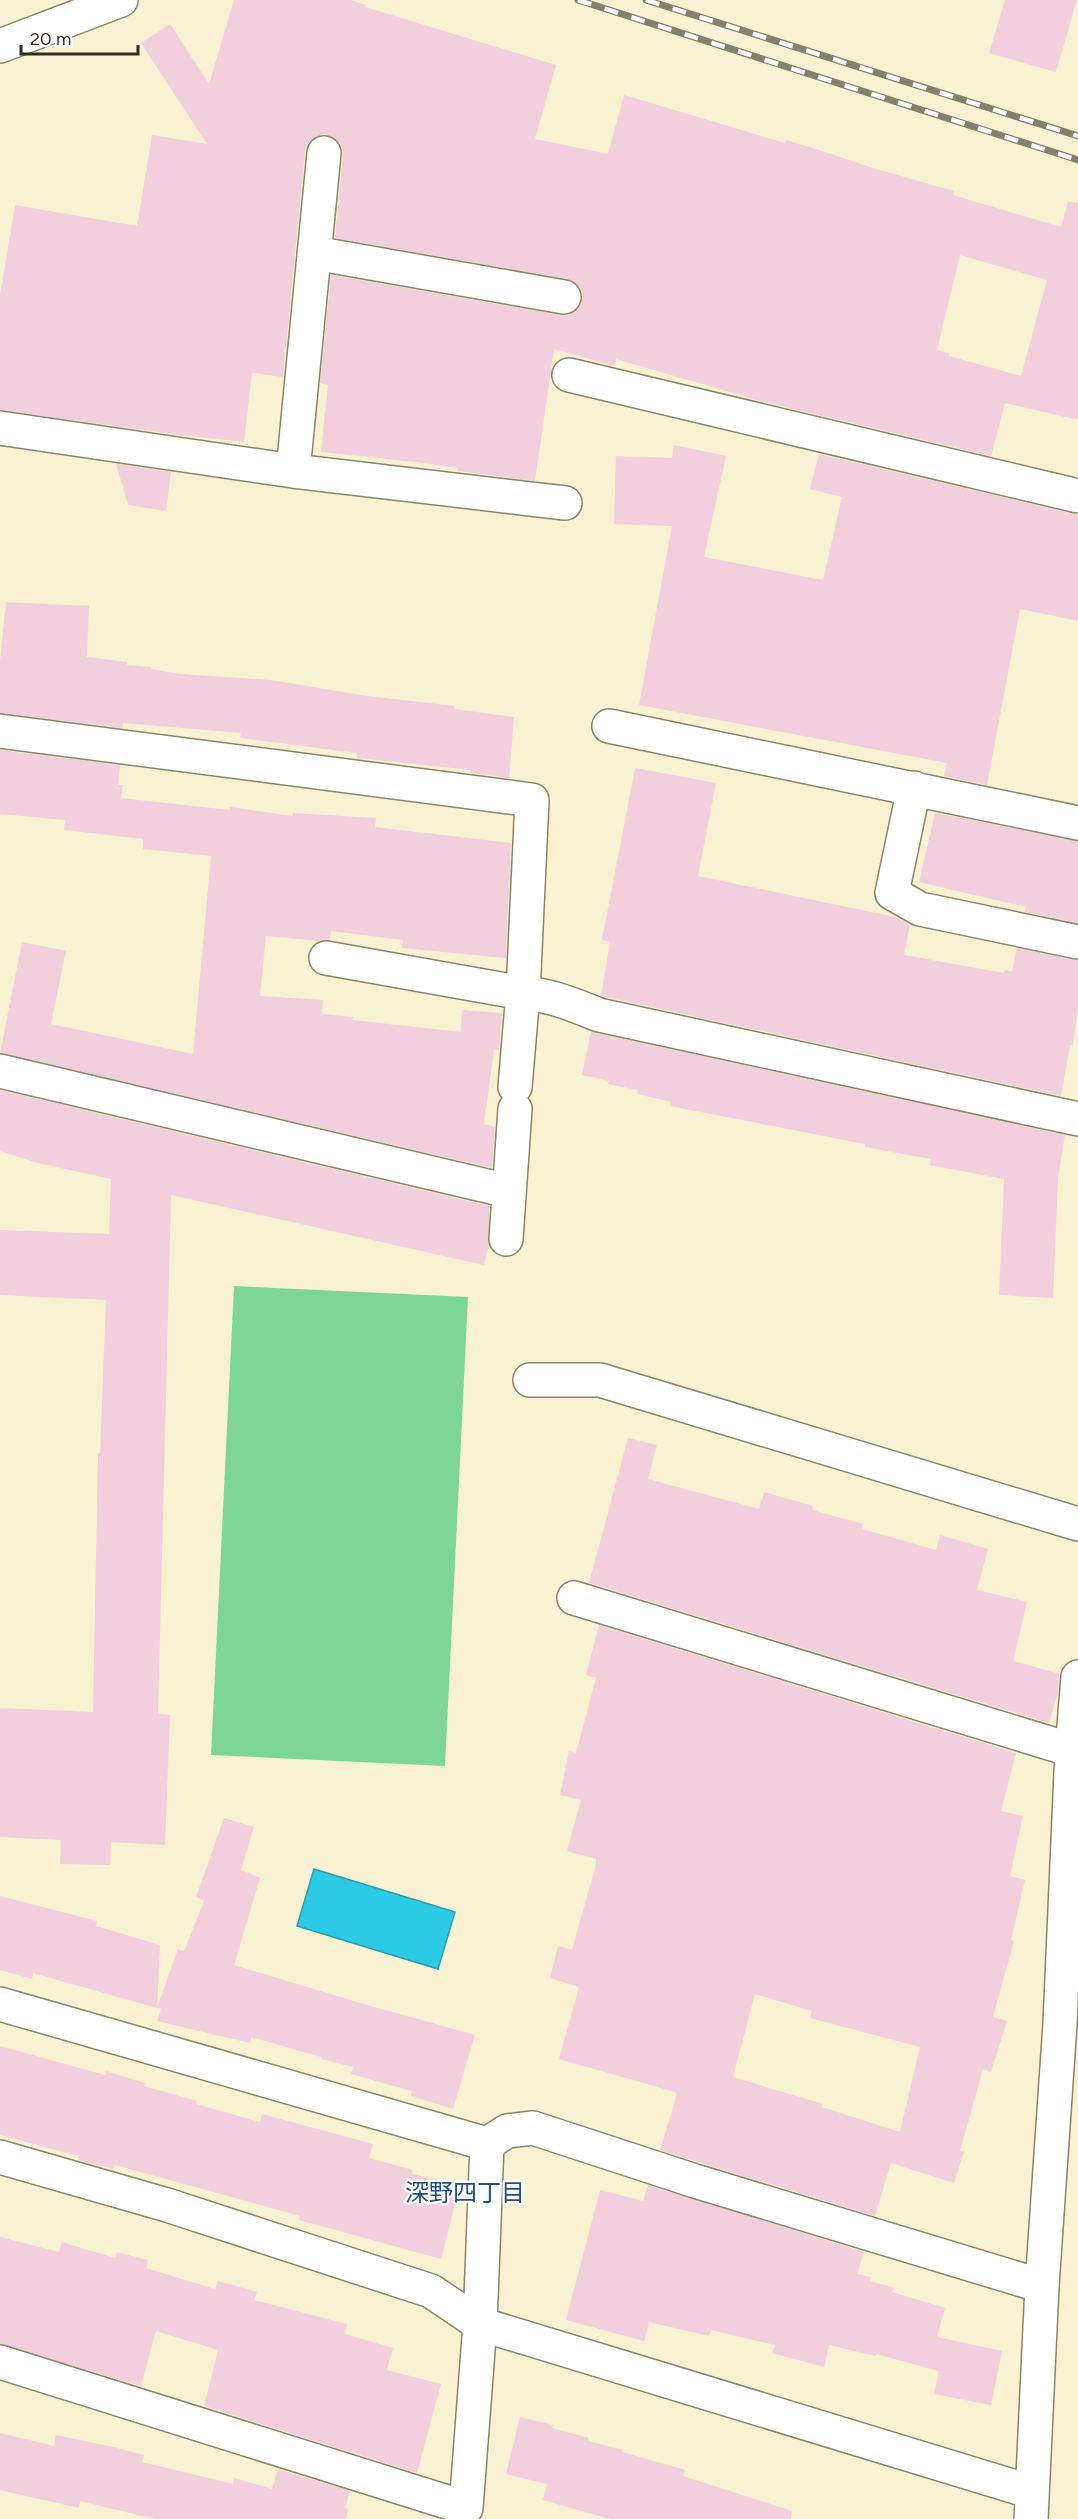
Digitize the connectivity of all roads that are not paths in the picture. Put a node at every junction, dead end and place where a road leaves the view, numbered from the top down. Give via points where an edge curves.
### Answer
1 (121, 0) edge
2 (0, 46) edge
3 (324, 153) dead end
4 (314, 253) junction
5 (564, 297) dead end
6 (569, 375) dead end
7 (0, 428) edge
8 (293, 471) junction
9 (1078, 496) edge
10 (566, 503) dead end
11 (609, 726) dead end
12 (0, 731) edge
13 (914, 788) junction
14 (1078, 823) edge
15 (1078, 942) edge
16 (326, 958) dead end
17 (523, 993) junction
18 (0, 1071) edge
19 (1078, 1119) edge
20 (508, 1191) junction
21 (506, 1239) dead end
22 (530, 1380) dead end
23 (1078, 1524) edge
24 (573, 1598) dead end
25 (1078, 1677) edge
26 (1072, 1750) junction
27 (0, 2004) edge
28 (487, 2144) junction
29 (0, 2157) edge
30 (1042, 2286) junction
31 (480, 2324) junction
32 (0, 2362) edge
33 (1031, 2505) edge

1 - 2 street
3 - 4 street
4 - 5 street
4 - 8 street
6 - 9 street
7 - 8 street
8 - 10 street
11 - 13 street
12 - 17 street via 532,800
13 - 14 street
13 - 15 street via 892,893 920,909
16 - 17 street
17 - 19 street via 556,998 599,1015
17 - 20 street
18 - 20 street
20 - 21 street
22 - 23 street via 600,1380
24 - 26 street
25 - 26 street
26 - 30 street via 1060,2024
27 - 28 street
28 - 30 street via 507,2131 532,2128
28 - 31 street
29 - 31 street via 167,2205 431,2291
30 - 33 street
31 - 32 street via 466,2508
31 - 33 street

